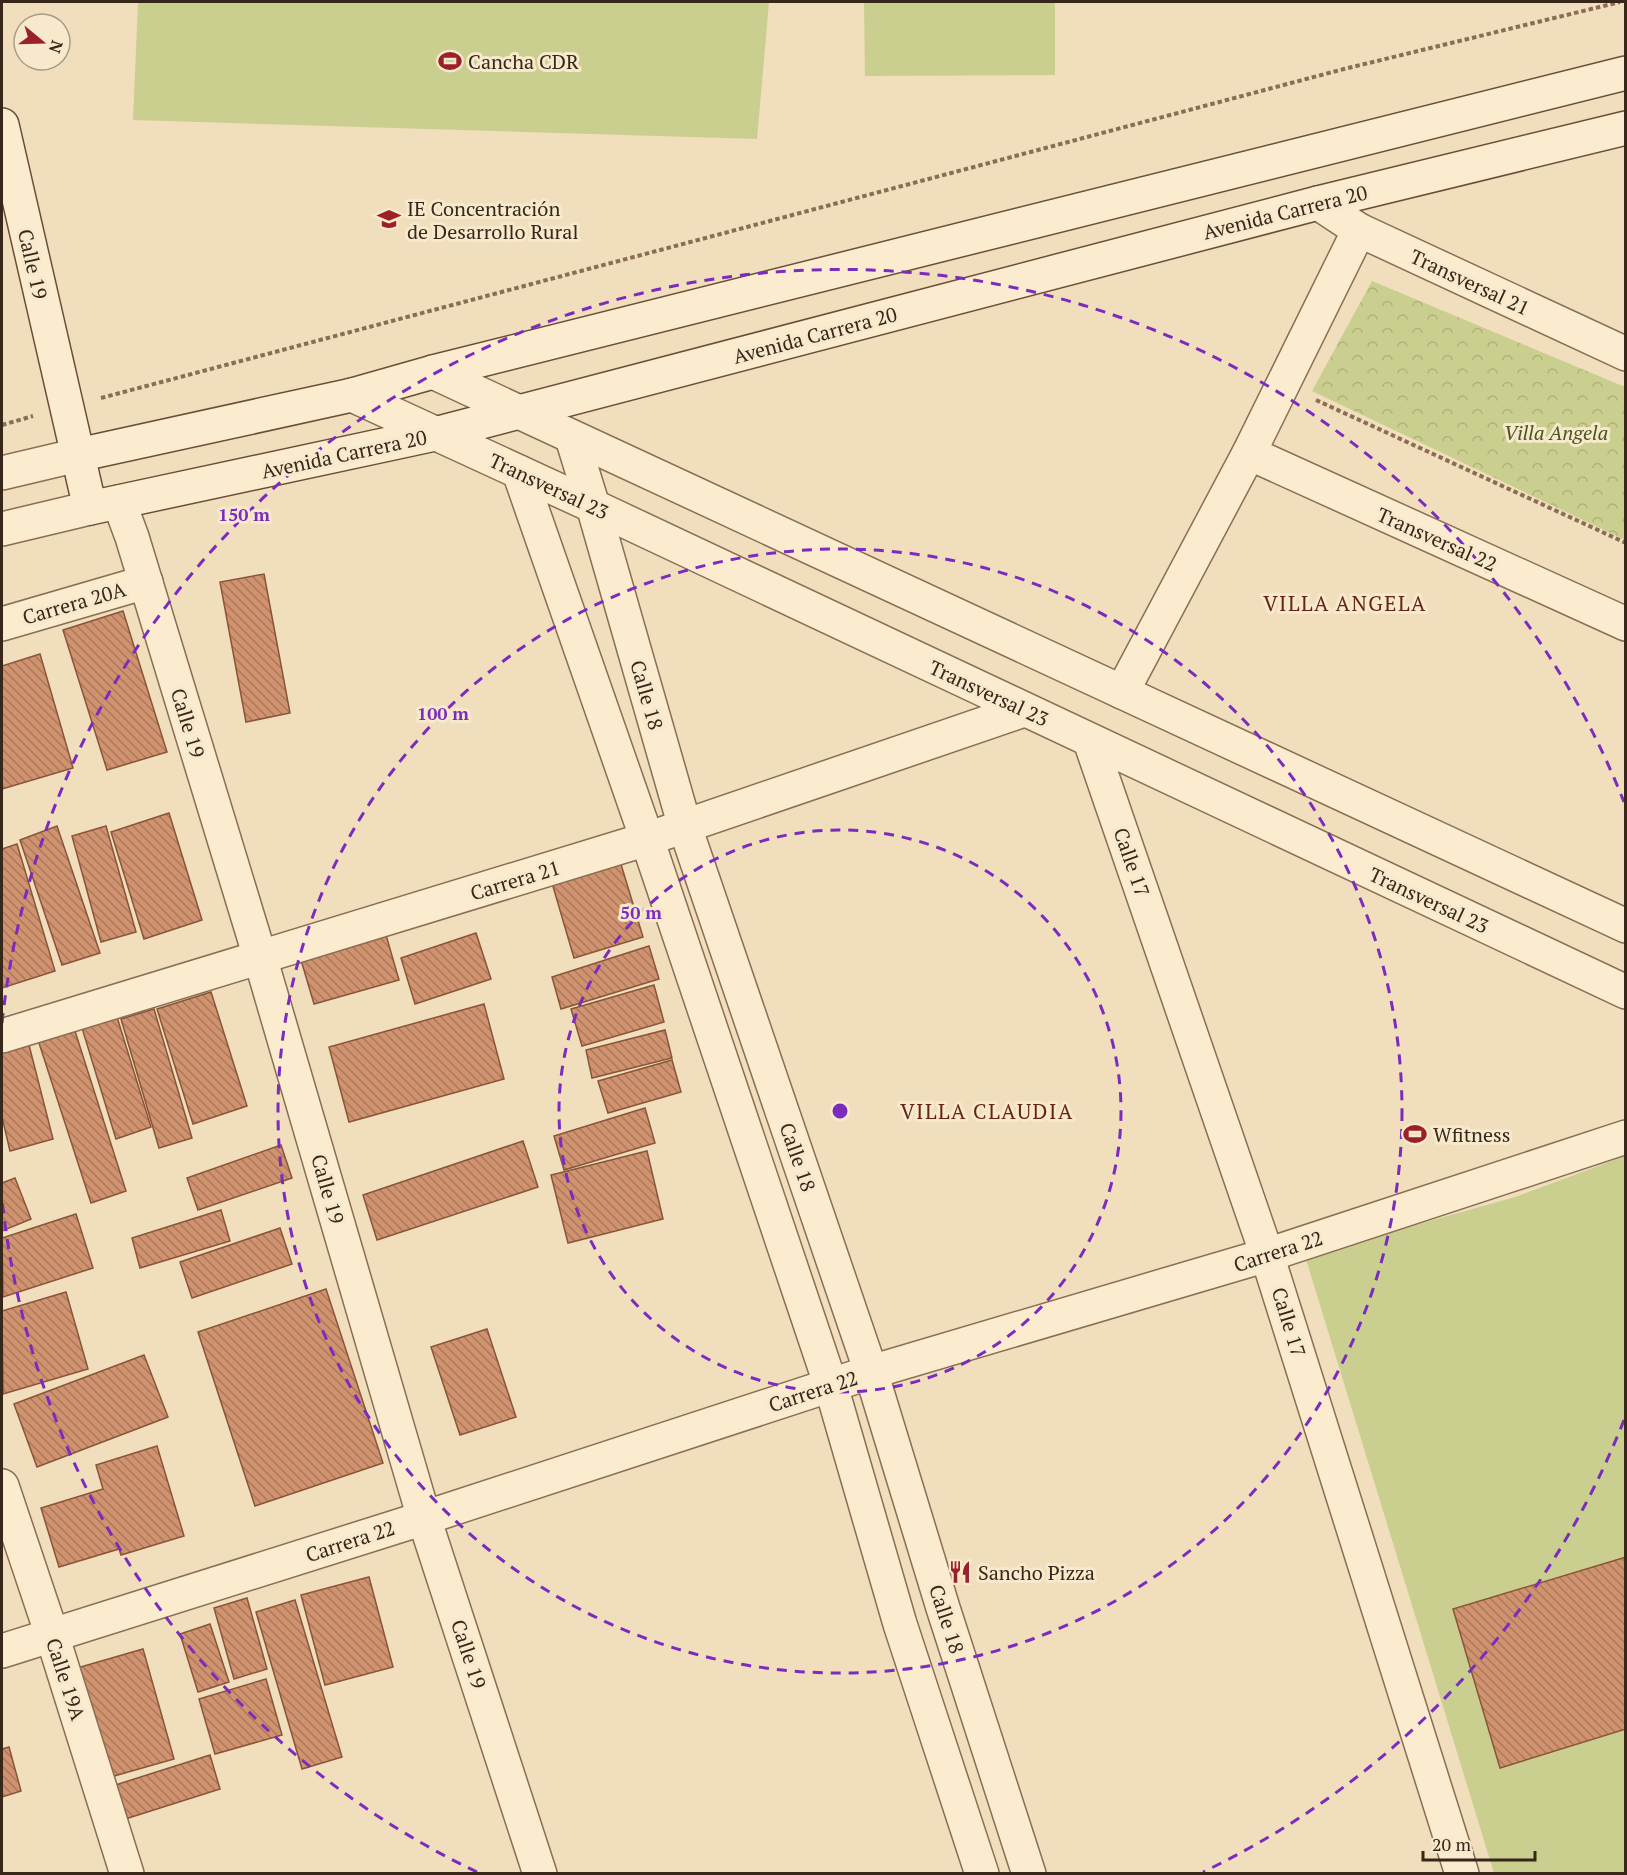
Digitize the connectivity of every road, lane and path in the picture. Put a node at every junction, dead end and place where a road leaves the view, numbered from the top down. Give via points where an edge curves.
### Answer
1 (1620, 2) edge
2 (1626, 73) edge
3 (2, 125) edge
4 (1626, 129) edge
5 (1318, 203) junction
6 (1359, 230) junction
7 (1626, 354) edge
8 (433, 372) junction
9 (352, 395) junction
10 (1314, 399) dead end
11 (66, 407) junction
12 (519, 412) junction
13 (435, 434) junction
14 (572, 438) junction
15 (1249, 453) junction
16 (78, 455) junction
17 (519, 472) junction
18 (2, 473) edge
19 (104, 505) junction
20 (593, 506) junction
21 (2, 529) edge
22 (1626, 543) edge
23 (146, 582) junction
24 (2, 624) edge
25 (1626, 624) edge
26 (1122, 692) junction
27 (1024, 710) junction
28 (1090, 741) junction
29 (685, 827) junction
30 (647, 839) junction
31 (1626, 926) edge
32 (260, 957) junction
33 (1626, 992) edge
34 (2, 1036) edge
35 (1626, 1137) edge
36 (1268, 1255) junction
37 (871, 1372) junction
38 (831, 1386) junction
39 (2, 1486) edge
40 (424, 1518) junction
41 (943, 1608) junction
42 (900, 1624) junction
43 (52, 1635) junction
44 (2, 1651) edge
45 (127, 1874) edge
46 (540, 1874) edge
47 (982, 1874) edge
48 (1029, 1874) edge
49 (1462, 1874) edge

1 - 11 path via 1332,72
2 - 8 street
3 - 11 street, Calle 19
4 - 5 street, Avenida Carrera 20
5 - 6 street, Transversal 21
5 - 12 street, Avenida Carrera 20
6 - 7 street, Transversal 21
6 - 15 street
8 - 9 street
8 - 12 street
9 - 13 street, Transversal 23
9 - 16 street
10 - 22 path
11 - 16 street, Calle 19
12 - 13 street, Avenida Carrera 20
12 - 14 street
13 - 17 street, Transversal 23
13 - 19 street, Avenida Carrera 20
14 - 20 street, Calle 18
14 - 26 street
15 - 25 street, Transversal 22
15 - 26 street
16 - 18 street
16 - 19 street, Calle 19
17 - 20 street, Transversal 23
17 - 30 street
19 - 21 street, Avenida Carrera 20
19 - 23 street, Calle 19
20 - 27 street, Transversal 23
20 - 29 street, Calle 18
23 - 24 street, Carrera 20A
23 - 32 street, Calle 19
26 - 31 street
27 - 28 street, Transversal 23
27 - 29 street, Carrera 21
28 - 33 street, Transversal 23
28 - 36 street, Calle 17
29 - 30 street, Carrera 21
29 - 37 street, Calle 18
30 - 32 street, Carrera 21
30 - 38 street
32 - 34 street, Carrera 21
32 - 40 street, Calle 19
35 - 36 street, Carrera 22
36 - 37 street, Carrera 22
36 - 49 street, Calle 17
37 - 38 street, Carrera 22
37 - 41 street, Calle 18
38 - 40 street, Carrera 22
38 - 42 street
39 - 43 street, Calle 19A
40 - 43 street, Carrera 22
40 - 46 street, Calle 19
41 - 42 street
41 - 48 street, Calle 18
42 - 47 street
43 - 44 street, Carrera 22
43 - 45 street, Calle 19A

